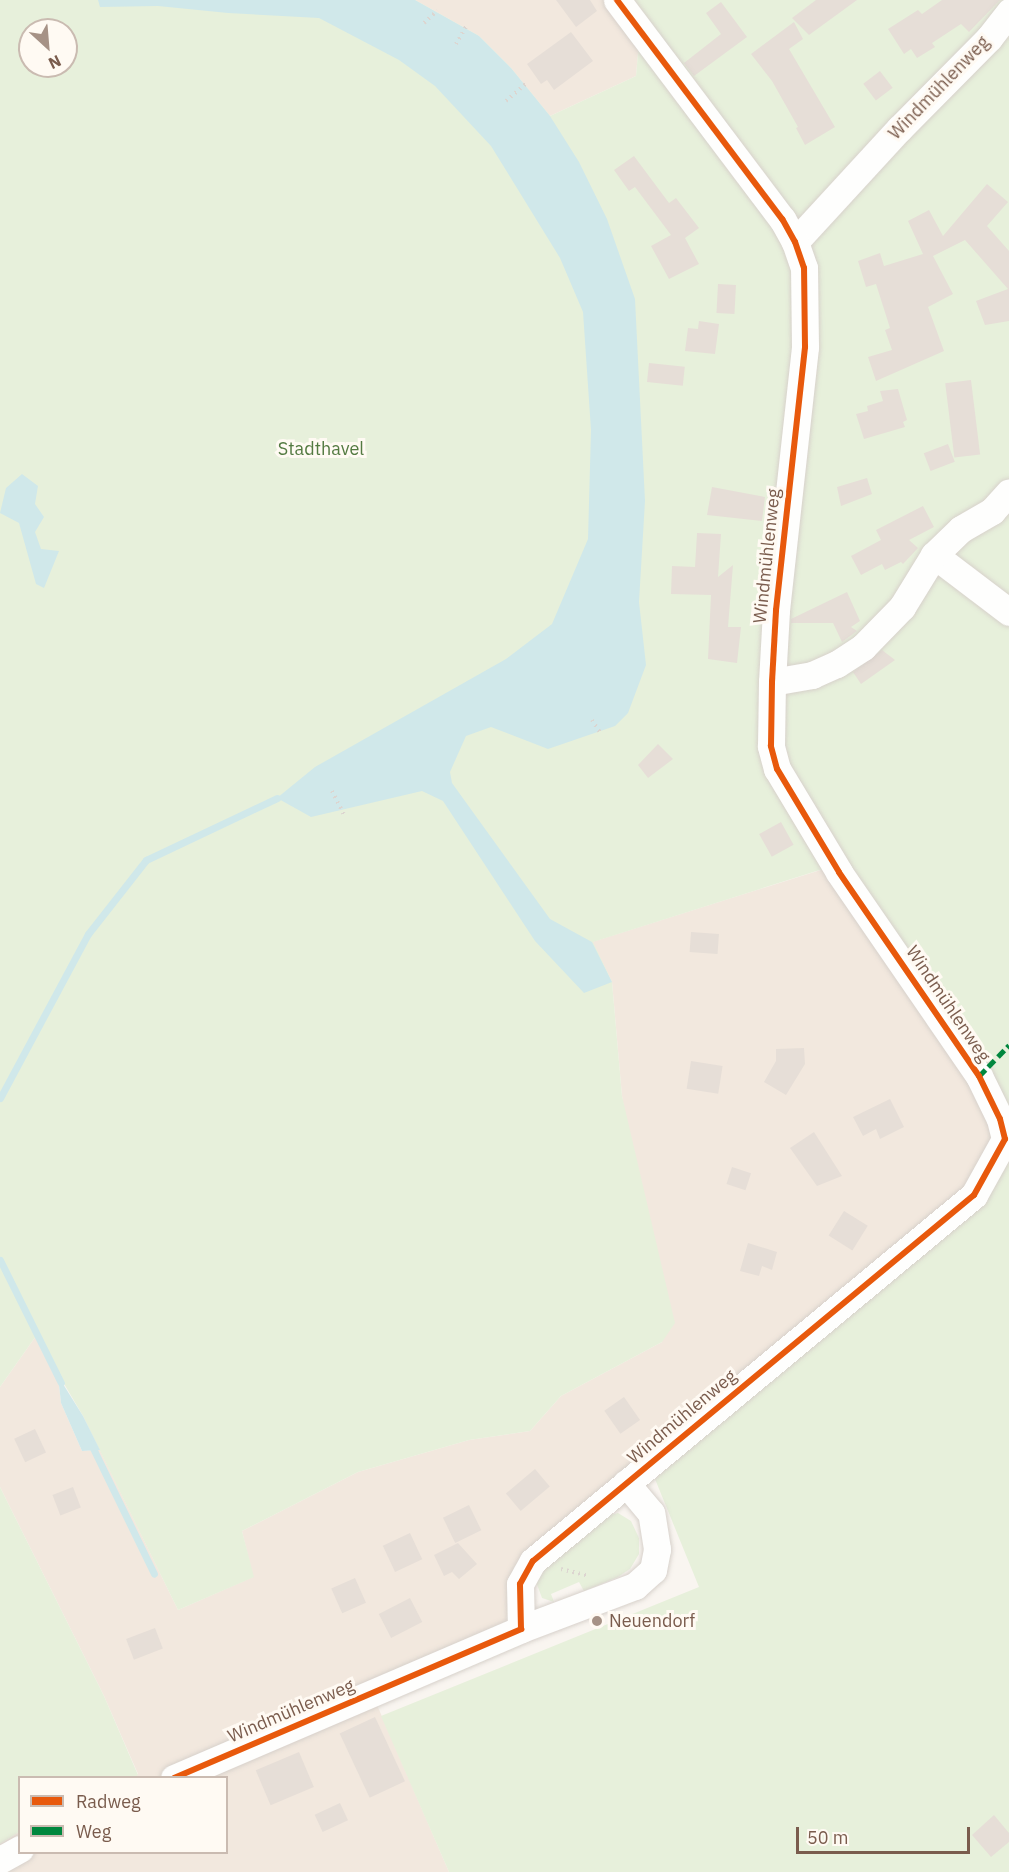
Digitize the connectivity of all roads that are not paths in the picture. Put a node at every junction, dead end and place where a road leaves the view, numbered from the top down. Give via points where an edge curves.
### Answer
1 (617, 0) edge
2 (1009, 12) edge
3 (795, 242) junction
4 (1009, 492) edge
5 (934, 555) junction
6 (1009, 612) edge
7 (772, 682) junction
8 (626, 1483) junction
9 (521, 1629) junction
10 (179, 1776) edge
11 (18, 1850) edge
12 (0, 1860) edge

1 - 3 street, Windmühlenweg via 782,219
2 - 3 street, Windmühlenweg via 989,38
3 - 7 street, Windmühlenweg via 804,268 805,347 776,610
4 - 5 street via 992,511 961,529
5 - 6 street
5 - 7 street via 902,607 863,647 812,675
7 - 8 street, Windmühlenweg via 771,746 777,769 838,872 979,1076 1000,1119 1005,1139 974,1195
8 - 9 street, Windmühlenweg via 533,1561 520,1584
8 - 9 street via 651,1513 657,1549 653,1570 635,1586
9 - 10 street, Windmühlenweg
11 - 12 street

